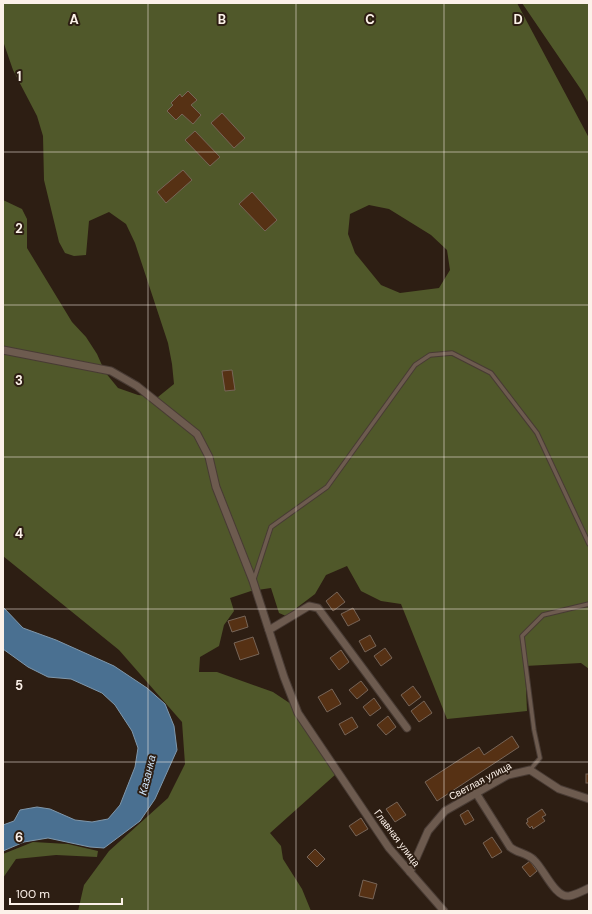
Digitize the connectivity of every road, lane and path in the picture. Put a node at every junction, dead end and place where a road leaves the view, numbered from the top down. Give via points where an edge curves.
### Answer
1 (3, 350) edge
2 (589, 544) edge
3 (253, 581) junction
4 (589, 604) edge
5 (269, 630) junction
6 (407, 728) dead end
7 (530, 770) junction
8 (476, 793) junction
9 (589, 799) edge
10 (410, 872) junction
11 (589, 888) edge
12 (444, 911) edge

1 - 3 street, Главная улица via 111,371 137,386 196,434 209,457 216,487
2 - 3 lane via 537,433 491,373 452,353 430,355 415,365 327,487 271,527
3 - 5 street, Главная улица
4 - 7 lane via 544,615 522,636 540,758
5 - 6 street via 309,606 318,608
5 - 10 street, Главная улица via 298,713 389,848
7 - 8 street, Светлая улица via 508,775
7 - 9 street via 559,789
8 - 10 street, Светлая улица via 445,811 428,831
8 - 11 street via 510,847 534,860 561,896
10 - 12 street, Главная улица

